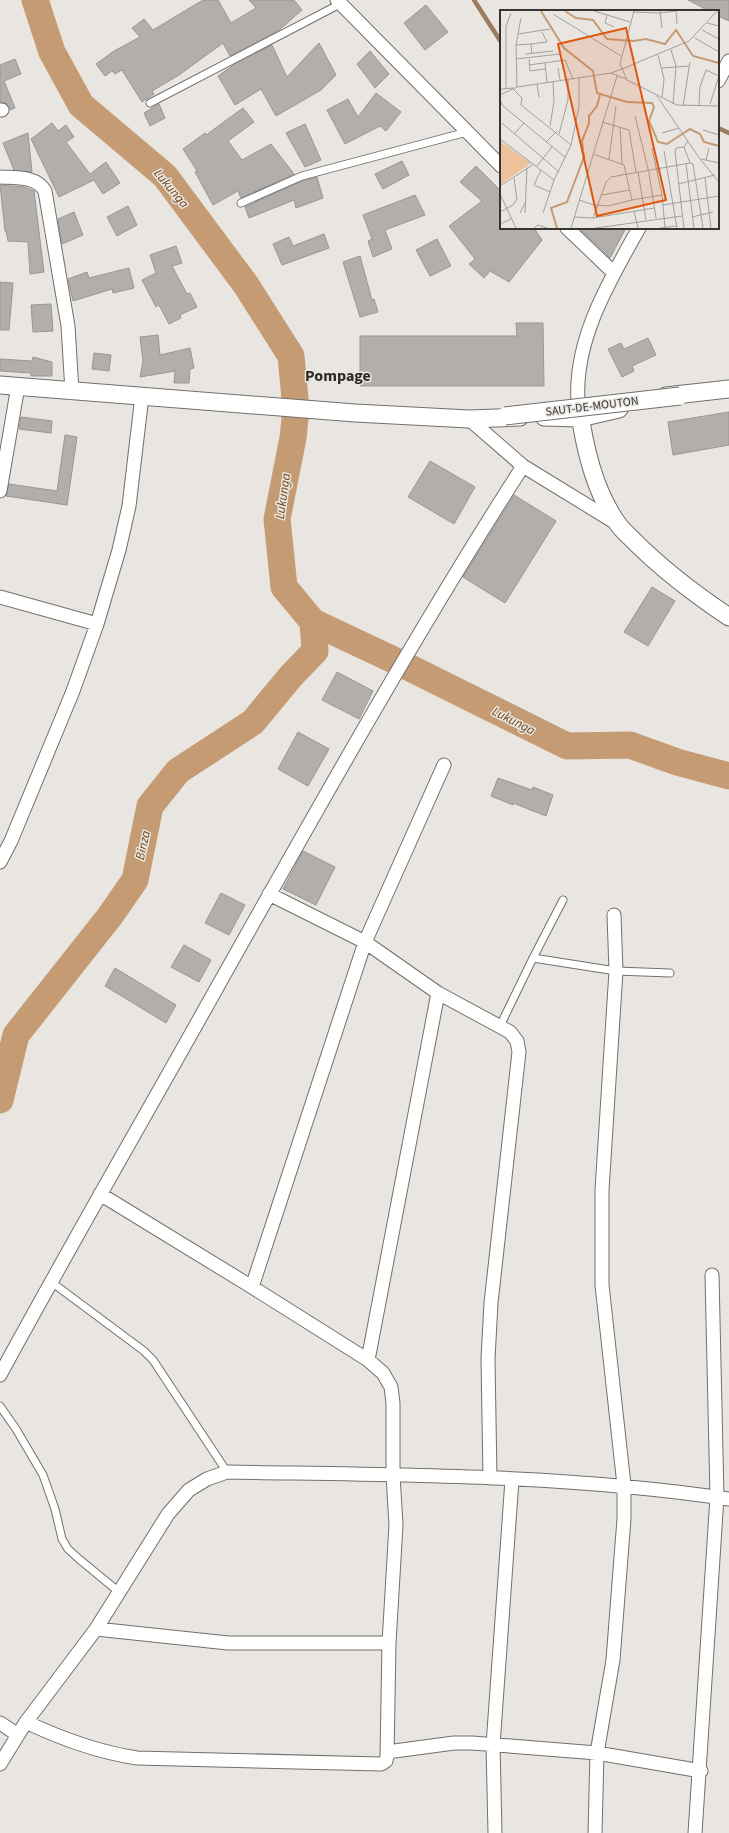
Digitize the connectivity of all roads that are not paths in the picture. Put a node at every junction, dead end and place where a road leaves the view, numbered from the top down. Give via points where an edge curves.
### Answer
1 (339, 2) edge
2 (729, 61) edge
3 (719, 79) edge
4 (150, 102) dead end
5 (467, 132) junction
6 (500, 165) edge
7 (0, 178) edge
8 (241, 203) dead end
9 (568, 229) edge
10 (638, 229) edge
11 (614, 273) junction
12 (0, 385) edge
13 (18, 386) junction
14 (729, 389) edge
15 (72, 391) junction
16 (142, 396) junction
17 (680, 396) junction
18 (578, 401) junction
19 (505, 416) junction
20 (580, 418) junction
21 (469, 419) junction
22 (523, 466) junction
23 (0, 491) edge
24 (618, 524) junction
25 (0, 597) edge
26 (729, 617) edge
27 (97, 624) junction
28 (444, 765) dead end
29 (0, 862) edge
30 (269, 894) junction
31 (563, 900) dead end
32 (614, 914) dead end
33 (365, 942) junction
34 (532, 958) junction
35 (616, 971) junction
36 (670, 973) dead end
37 (438, 993) junction
38 (500, 1026) junction
39 (100, 1194) junction
40 (712, 1275) dead end
41 (50, 1281) junction
42 (252, 1286) junction
43 (368, 1360) junction
44 (0, 1375) edge
45 (0, 1406) edge
46 (227, 1472) junction
47 (393, 1475) junction
48 (490, 1478) junction
49 (512, 1480) junction
50 (624, 1485) junction
51 (723, 1498) edge
52 (119, 1592) junction
53 (96, 1628) junction
54 (389, 1643) junction
55 (26, 1722) junction
56 (0, 1723) edge
57 (18, 1735) junction
58 (493, 1746) junction
59 (387, 1752) junction
60 (597, 1753) junction
61 (0, 1764) edge
62 (700, 1771) junction
63 (495, 1833) edge
64 (594, 1833) edge
65 (695, 1833) edge

1 - 4 lane
1 - 5 street
2 - 3 street
5 - 6 street
5 - 8 lane via 302,176
7 - 15 street via 36,181 45,191 68,326
9 - 11 street
10 - 11 street
11 - 18 street via 583,349 578,371
12 - 13 street
13 - 15 street
13 - 23 street
14 - 17 street
15 - 16 street
16 - 21 street
16 - 27 street via 129,506
17 - 18 street
17 - 19 street, SAUT-DE-MOUTON, bridge
17 - 20 street
18 - 19 street
18 - 20 street
19 - 20 street
19 - 21 street
20 - 24 street via 601,493
21 - 22 street
22 - 24 street
22 - 30 street via 409,651
24 - 26 street via 647,554
25 - 27 street
27 - 29 street via 73,691
28 - 33 street
30 - 33 street
30 - 39 street
31 - 34 lane
32 - 35 street
33 - 37 street
33 - 42 street
34 - 35 lane
34 - 38 lane
35 - 36 lane
35 - 50 street via 602,1190 602,1285
37 - 38 street
37 - 43 street
38 - 48 street via 510,1032 517,1041 519,1052 491,1303 488,1359
39 - 41 street
39 - 42 street
40 - 51 street
41 - 44 street
41 - 46 lane via 154,1360
42 - 43 street
43 - 47 street via 383,1373 391,1387
45 - 52 lane via 43,1474 62,1539 68,1549
46 - 47 street
46 - 52 street via 207,1479 190,1490 173,1508
47 - 48 street
47 - 54 street via 396,1525
48 - 49 street
49 - 50 street
49 - 58 street
50 - 51 street
50 - 60 street via 624,1519 613,1660
51 - 62 street
52 - 53 street
53 - 54 street via 228,1643
53 - 55 street
54 - 59 street
55 - 57 street
55 - 59 street via 55,1736 108,1754 137,1758 381,1764 386,1761
56 - 57 street
57 - 61 street
58 - 59 street via 454,1743
58 - 60 street
58 - 63 street
60 - 62 street
60 - 64 street
62 - 65 street

